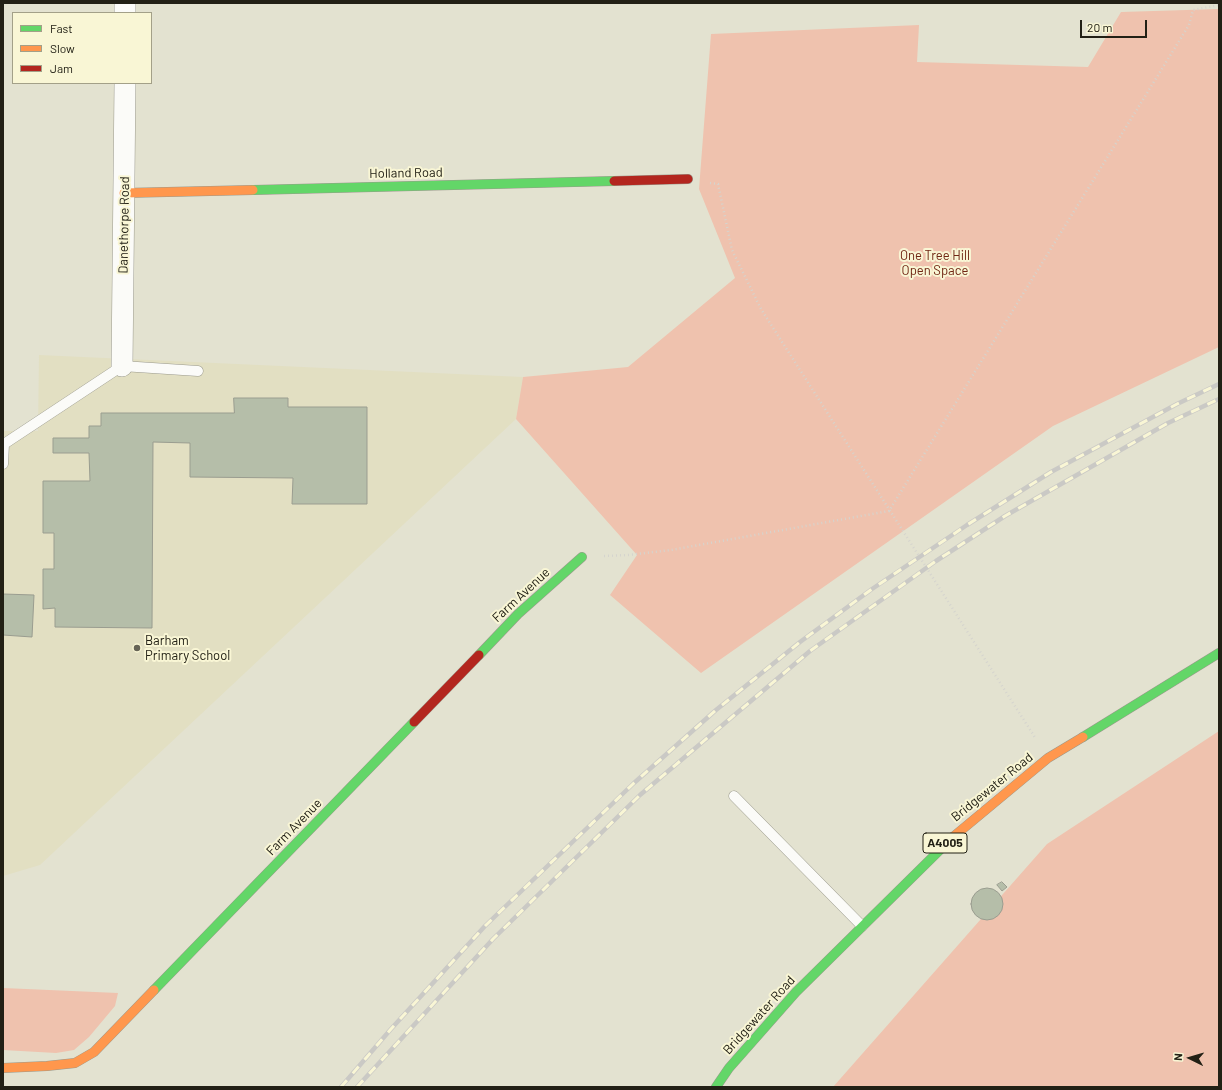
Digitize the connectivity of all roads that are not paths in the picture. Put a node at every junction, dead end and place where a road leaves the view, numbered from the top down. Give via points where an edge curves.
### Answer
1 (125, 84) edge
2 (688, 179) road end
3 (124, 193) junction
4 (122, 366) junction
5 (198, 371) dead end
6 (4, 444) edge
7 (3, 464) edge
8 (582, 557) road end
9 (1219, 653) edge
10 (734, 796) dead end
11 (862, 926) junction
12 (3, 1068) edge
13 (716, 1087) edge

1 - 3 street, Danethorpe Road
2 - 3 street, Holland Road
3 - 4 street, Danethorpe Road
4 - 5 lane
4 - 6 lane
6 - 7 lane
8 - 12 street, Farm Avenue via 518,614 94,1052 75,1063
9 - 11 street, Bridgewater Road / A4005 via 1048,758 948,841
10 - 11 lane
11 - 13 street, Bridgewater Road / A4005 via 796,992

